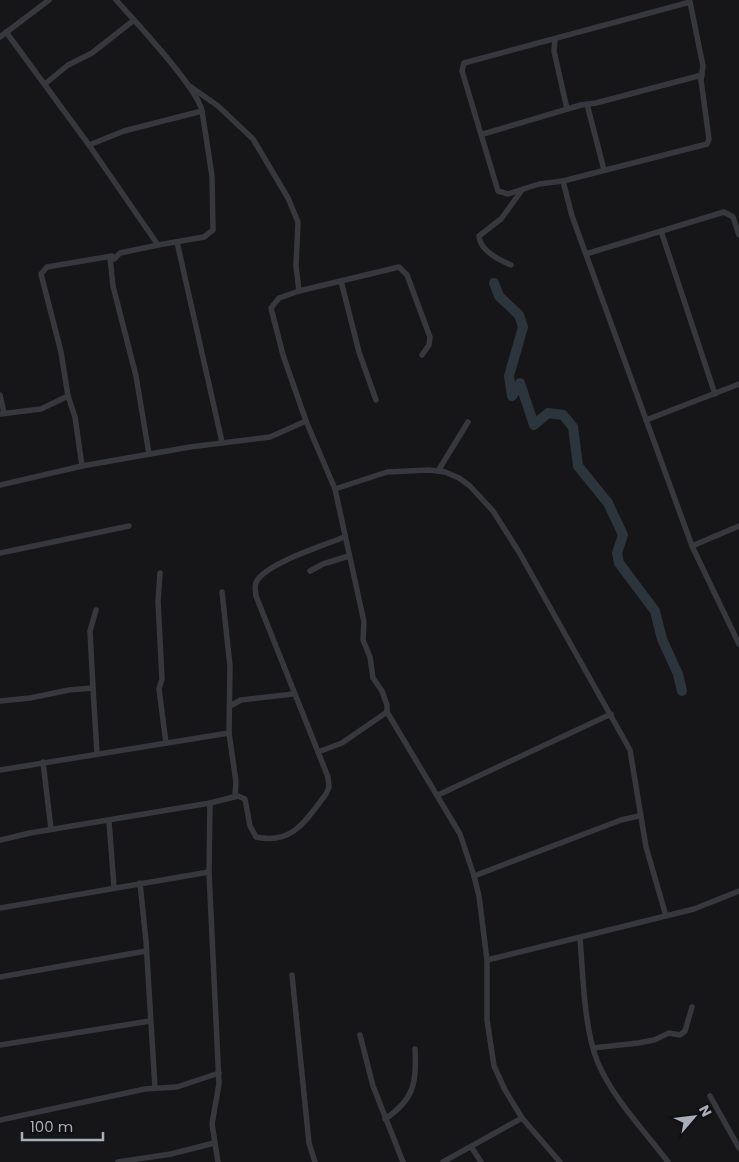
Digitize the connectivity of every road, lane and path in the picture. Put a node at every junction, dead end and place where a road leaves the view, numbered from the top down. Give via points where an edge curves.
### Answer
1 (49, 0) edge
2 (116, 0) edge
3 (690, 1) edge
4 (134, 20) junction
5 (6, 32) junction
6 (0, 37) edge
7 (555, 39) junction
8 (702, 75) junction
9 (45, 84) junction
10 (189, 86) junction
11 (587, 104) junction
12 (568, 109) junction
13 (202, 111) junction
14 (483, 134) junction
15 (89, 144) junction
16 (604, 170) junction
17 (562, 181) junction
18 (522, 190) junction
19 (661, 231) junction
20 (739, 235) edge
21 (177, 242) junction
22 (158, 245) junction
23 (586, 254) junction
24 (117, 255) junction
25 (511, 265) dead end
26 (341, 281) junction
27 (299, 291) junction
28 (422, 355) dead end
29 (739, 384) edge
30 (715, 394) junction
31 (0, 395) edge
32 (68, 396) junction
33 (376, 400) dead end
34 (2, 414) edge
35 (646, 420) junction
36 (306, 421) junction
37 (468, 422) dead end
38 (222, 442) junction
39 (149, 454) junction
40 (82, 466) junction
41 (438, 471) junction
42 (0, 485) edge
43 (335, 489) junction
44 (129, 526) dead end
45 (739, 526) edge
46 (344, 537) junction
47 (692, 546) junction
48 (0, 553) edge
49 (349, 556) junction
50 (310, 571) dead end
51 (160, 573) dead end
52 (222, 592) dead end
53 (96, 610) dead end
54 (739, 644) edge
55 (93, 688) junction
56 (293, 694) junction
57 (0, 701) edge
58 (230, 706) junction
59 (387, 712) junction
60 (611, 714) junction
61 (229, 733) junction
62 (166, 743) junction
63 (318, 752) junction
64 (97, 753) junction
65 (43, 762) junction
66 (0, 770) edge
67 (438, 794) junction
68 (235, 796) junction
69 (210, 803) junction
70 (639, 816) junction
71 (109, 821) junction
72 (51, 829) junction
73 (0, 840) edge
74 (209, 872) junction
75 (474, 876) junction
76 (140, 883) junction
77 (114, 887) junction
78 (739, 891) edge
79 (0, 908) edge
80 (666, 916) junction
81 (580, 938) junction
82 (146, 951) junction
83 (487, 960) junction
84 (0, 976) edge
85 (292, 976) dead end
86 (692, 1007) dead end
87 (150, 1021) junction
88 (360, 1035) dead end
89 (0, 1045) edge
90 (593, 1048) junction
91 (415, 1049) dead end
92 (219, 1073) junction
93 (155, 1088) junction
94 (710, 1096) dead end
95 (522, 1118) junction
96 (385, 1119) junction
97 (0, 1120) edge
98 (214, 1144) junction
99 (472, 1148) junction
100 (739, 1148) edge
101 (118, 1162) edge
102 (218, 1162) edge
103 (315, 1162) edge
104 (403, 1162) edge
105 (443, 1162) edge
106 (481, 1162) edge
107 (560, 1162) edge
108 (668, 1162) edge

1 - 5 street
2 - 4 street
3 - 7 street
3 - 8 street
4 - 9 street
4 - 10 street
5 - 6 street
5 - 9 street
7 - 12 street via 554,51
7 - 14 street via 464,63 462,70
8 - 11 street
8 - 16 street via 707,144
9 - 15 street
10 - 13 street
10 - 27 street via 218,106 253,139 288,198 298,222 296,266
11 - 12 street
11 - 16 street
12 - 14 street
13 - 15 street via 124,131
13 - 21 street via 212,176 213,230 204,237
14 - 18 street via 497,189 503,194
15 - 22 street
16 - 17 street
17 - 18 street
17 - 23 street
18 - 25 street via 501,219 479,236 487,251
19 - 20 street via 724,212 733,218
19 - 23 street
19 - 30 street
21 - 22 street
21 - 38 street
22 - 24 street
23 - 35 street
24 - 32 street via 47,267 41,274 61,352
24 - 39 street via 114,259 110,256 113,286 136,376
26 - 27 street
26 - 28 street via 402,268 430,337
26 - 33 street via 359,352
27 - 36 street via 274,301 271,308
29 - 30 street
30 - 35 street
31 - 34 street
32 - 34 street via 41,409
32 - 40 street via 75,416
35 - 47 street
36 - 38 street via 270,437
36 - 43 street
37 - 41 street
38 - 39 street
39 - 40 street
40 - 42 street
41 - 43 street via 387,472
41 - 60 street via 459,478 470,486 502,524
43 - 46 street
44 - 48 street
45 - 47 street
46 - 49 street
46 - 56 street via 271,568 254,586
47 - 54 street
49 - 50 street
49 - 59 street via 364,622 363,640 373,678 382,691
51 - 62 street via 158,601 162,679 159,688
52 - 58 street via 230,666
53 - 55 street via 90,631
55 - 57 street
55 - 64 street
56 - 58 street via 241,700
56 - 63 street
58 - 61 street
59 - 63 street via 342,743
59 - 67 street
60 - 67 street
60 - 70 street via 630,750
61 - 62 street
61 - 68 street
62 - 64 street
63 - 68 street via 330,787 293,833 283,837 256,837 244,799
64 - 65 street
65 - 66 street
65 - 72 street
67 - 75 street via 460,834
68 - 69 street
69 - 71 street
69 - 74 street
70 - 75 street via 620,820
70 - 80 street
71 - 72 street
71 - 77 street
72 - 73 street
74 - 76 street
74 - 92 street
75 - 83 street
76 - 77 street
76 - 82 street
77 - 79 street
78 - 80 street
80 - 81 street
81 - 83 street
81 - 90 street
82 - 84 street
82 - 87 street
83 - 95 street via 487,1020 494,1066
85 - 103 street via 309,1142
86 - 90 street via 685,1031 680,1035 669,1033 646,1042
87 - 89 street
87 - 93 street
88 - 96 street
90 - 108 street via 619,1100
91 - 96 street via 413,1090
92 - 93 street via 178,1087
92 - 98 street via 212,1124
93 - 97 street
94 - 100 street
95 - 99 street
95 - 107 street
96 - 104 street
98 - 101 street
98 - 102 street
99 - 105 street
99 - 106 street

